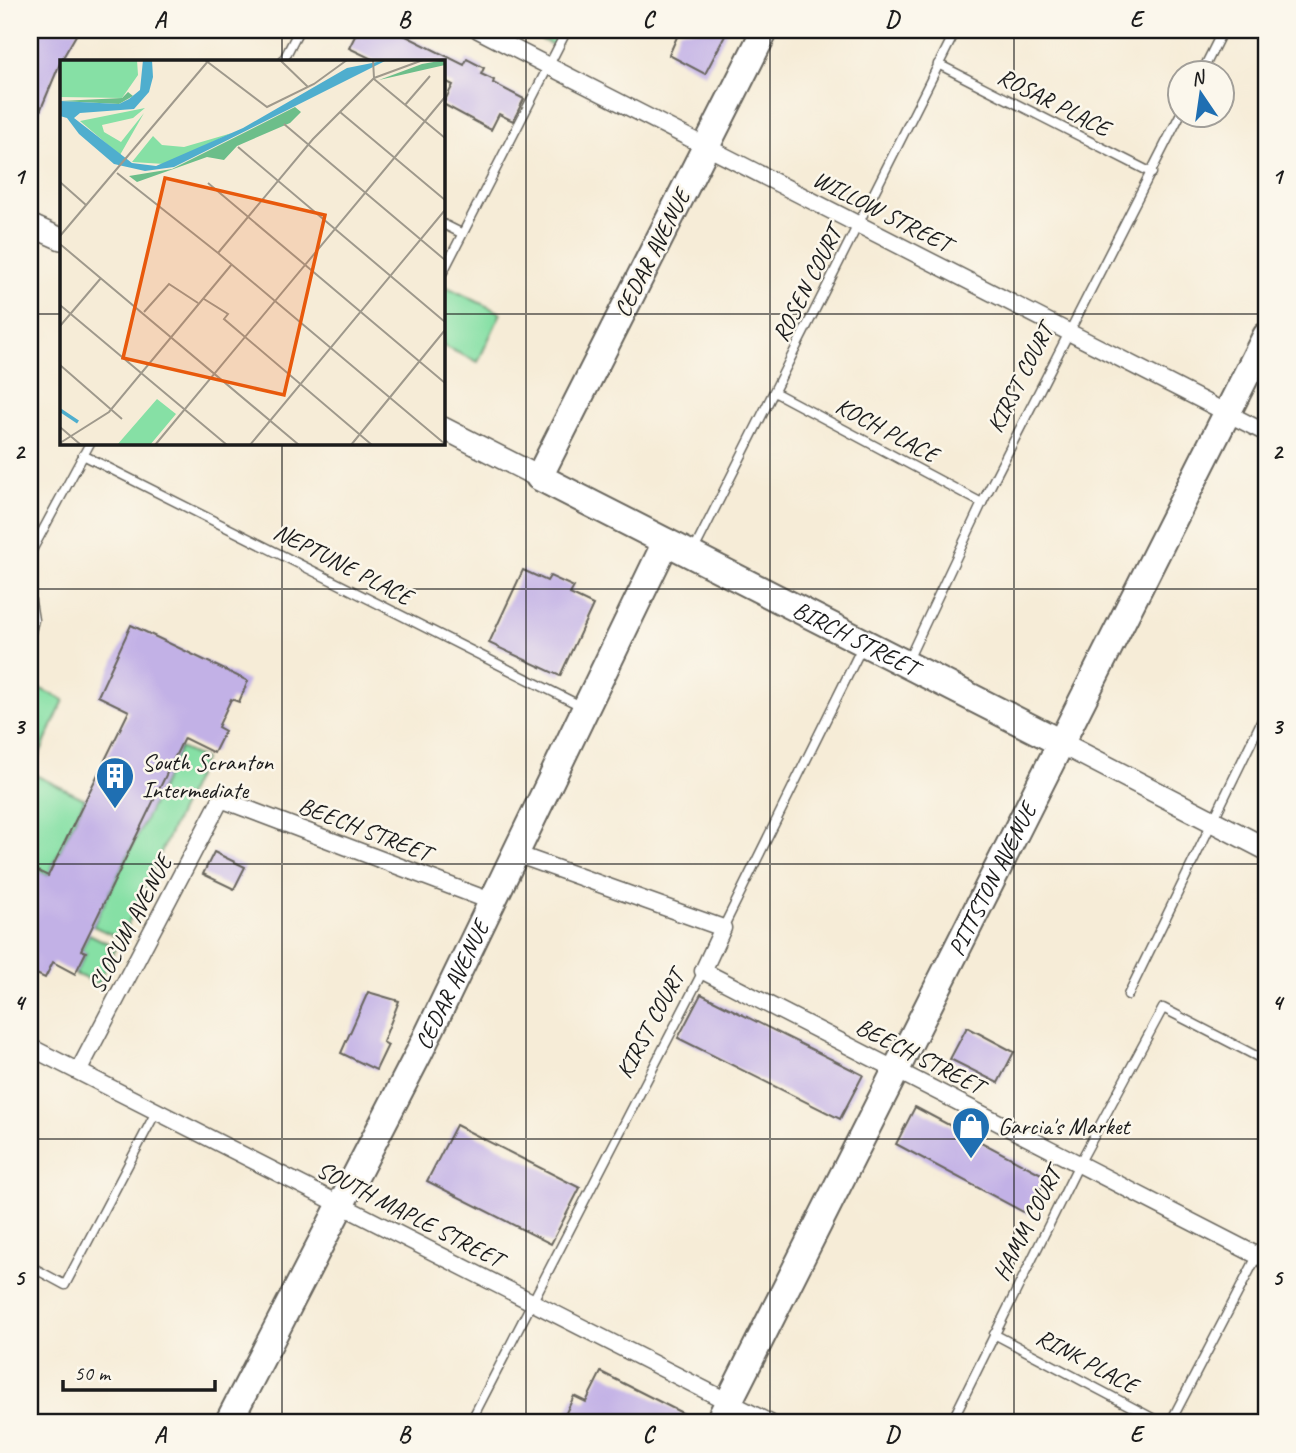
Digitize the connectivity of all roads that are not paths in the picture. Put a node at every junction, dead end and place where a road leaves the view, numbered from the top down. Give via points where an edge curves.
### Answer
1 (299, 30) edge
2 (478, 30) edge
3 (567, 30) edge
4 (765, 30) edge
5 (956, 30) edge
6 (1223, 30) edge
7 (284, 60) edge
8 (1208, 60) edge
9 (938, 64) junction
10 (549, 66) junction
11 (1174, 130) edge
12 (706, 146) junction
13 (1152, 173) junction
14 (444, 224) edge
15 (30, 225) edge
16 (859, 225) junction
17 (461, 233) junction
18 (60, 239) edge
19 (444, 270) edge
20 (1069, 332) junction
21 (1266, 336) edge
22 (774, 392) junction
23 (1227, 413) junction
24 (444, 429) edge
25 (1266, 433) edge
26 (89, 444) edge
27 (83, 455) junction
28 (539, 477) junction
29 (982, 503) junction
30 (666, 542) junction
31 (30, 554) edge
32 (691, 554) junction
33 (30, 595) edge
34 (30, 636) edge
35 (864, 643) junction
36 (906, 664) junction
37 (585, 708) junction
38 (1266, 712) edge
39 (1061, 743) junction
40 (221, 799) joint
41 (1212, 819) junction
42 (1266, 849) edge
43 (516, 853) junction
44 (493, 902) junction
45 (723, 928) junction
46 (703, 971) junction
47 (1128, 995) dead end
48 (30, 1047) edge
49 (1266, 1061) edge
50 (896, 1069) junction
51 (79, 1070) junction
52 (157, 1110) junction
53 (1079, 1164) junction
54 (341, 1204) junction
55 (1266, 1239) edge
56 (1262, 1257) edge
57 (30, 1266) edge
58 (531, 1301) junction
59 (994, 1334) junction
60 (723, 1413) edge
61 (228, 1423) edge
62 (470, 1423) edge
63 (770, 1423) edge
64 (951, 1423) edge
65 (1162, 1423) edge
66 (1170, 1423) edge

1 - 7 lane
2 - 10 street, WILLOW STREET
3 - 10 lane
4 - 12 main road, CEDAR AVENUE
5 - 9 lane, ROSEN COURT
6 - 8 lane
9 - 13 lane, ROSAR PLACE
9 - 16 lane, ROSEN COURT
10 - 12 street, WILLOW STREET
10 - 17 lane
11 - 13 lane, KIRST COURT
12 - 16 street, WILLOW STREET
12 - 28 main road, CEDAR AVENUE
13 - 20 lane, KIRST COURT
14 - 17 lane
15 - 18 street
16 - 20 street, WILLOW STREET
16 - 22 lane, ROSEN COURT
17 - 19 lane
20 - 23 street, WILLOW STREET
20 - 29 lane, KIRST COURT
21 - 23 main road, PITTSTON AVENUE
22 - 29 lane, KOCH PLACE
22 - 32 lane, ROSEN COURT
23 - 25 street, WILLOW STREET
23 - 39 main road, PITTSTON AVENUE
24 - 28 street, BIRCH STREET
26 - 27 lane
27 - 31 lane
27 - 37 lane, NEPTUNE PLACE
28 - 30 main road, BIRCH STREET
29 - 36 lane, KIRST COURT
30 - 32 main road, BIRCH STREET
30 - 37 main road, CEDAR AVENUE
32 - 35 main road, BIRCH STREET
33 - 34 lane via 34,620
35 - 36 main road, BIRCH STREET
35 - 45 lane, KIRST COURT
36 - 39 main road, BIRCH STREET
37 - 43 main road, CEDAR AVENUE
38 - 41 lane
39 - 41 street, BIRCH STREET
39 - 50 main road, PITTSTON AVENUE
40 - 44 street, BEECH STREET
40 - 51 street, SLOCUM AVENUE
41 - 42 street, BIRCH STREET
41 - 47 lane
43 - 44 main road, CEDAR AVENUE
43 - 45 street
44 - 54 main road, CEDAR AVENUE
45 - 46 street, KIRST COURT
46 - 50 street, BEECH STREET
46 - 58 lane, KIRST COURT
48 - 51 street, SOUTH MAPLE STREET
49 - 53 lane, HAMM COURT via 1163,1007
50 - 53 street, BEECH STREET
50 - 60 main road, PITTSTON AVENUE
51 - 52 street, SOUTH MAPLE STREET
52 - 54 street, SOUTH MAPLE STREET
52 - 57 lane via 65,1286
53 - 56 street, BEECH STREET
53 - 59 lane, HAMM COURT
54 - 58 street, SOUTH MAPLE STREET
54 - 61 main road, CEDAR AVENUE
55 - 56 lane
56 - 66 lane
58 - 60 street, SOUTH MAPLE STREET
58 - 62 lane, KIRST COURT
59 - 64 lane, HAMM COURT
59 - 65 lane, RINK PLACE
60 - 63 street, SOUTH MAPLE STREET

